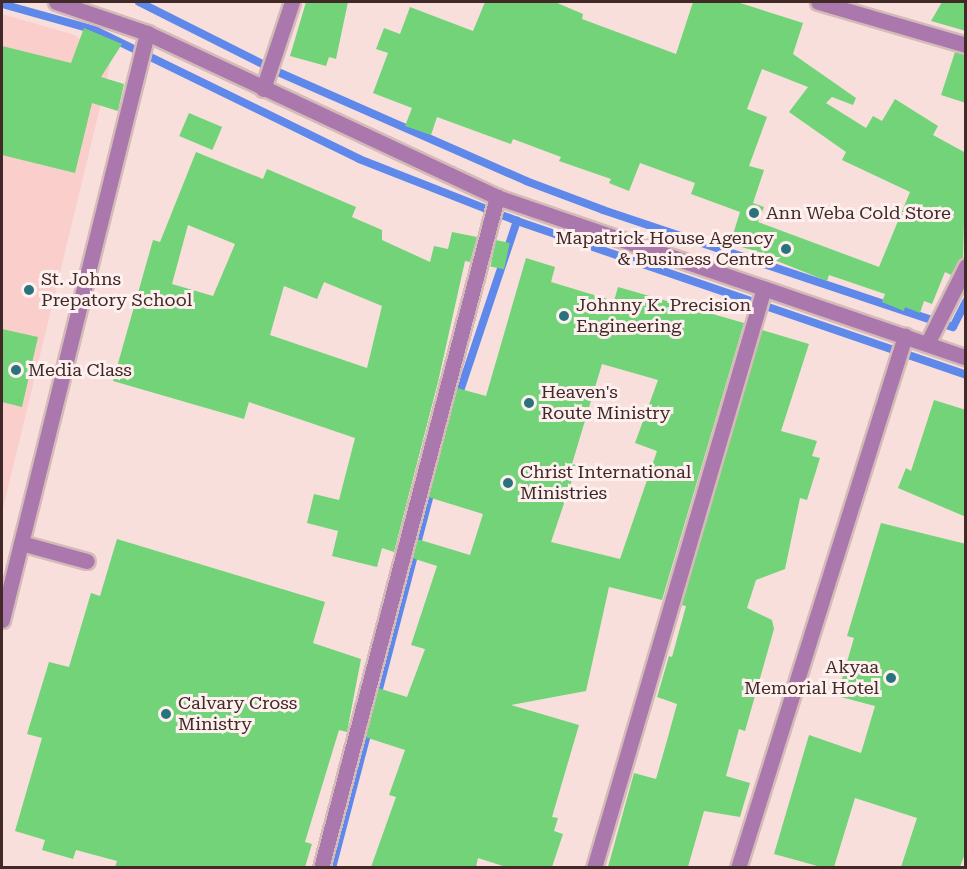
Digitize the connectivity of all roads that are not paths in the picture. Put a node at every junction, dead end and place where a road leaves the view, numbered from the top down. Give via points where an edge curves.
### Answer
1 (56, 2) edge
2 (292, 2) edge
3 (818, 2) edge
4 (94, 7) edge
5 (147, 33) junction
6 (966, 45) edge
7 (263, 89) junction
8 (497, 197) junction
9 (966, 266) edge
10 (765, 288) junction
11 (905, 336) junction
12 (927, 344) junction
13 (966, 358) edge
14 (21, 543) junction
15 (87, 561) dead end
16 (2, 620) edge
17 (321, 867) edge
18 (594, 867) edge
19 (738, 867) edge

1 - 4 street
2 - 7 street
3 - 6 street
4 - 5 street
5 - 7 street
5 - 14 street
7 - 8 street
8 - 10 street
8 - 17 street
9 - 12 street
10 - 11 street
10 - 18 street
11 - 12 street
11 - 19 street
12 - 13 street
14 - 15 street
14 - 16 street

